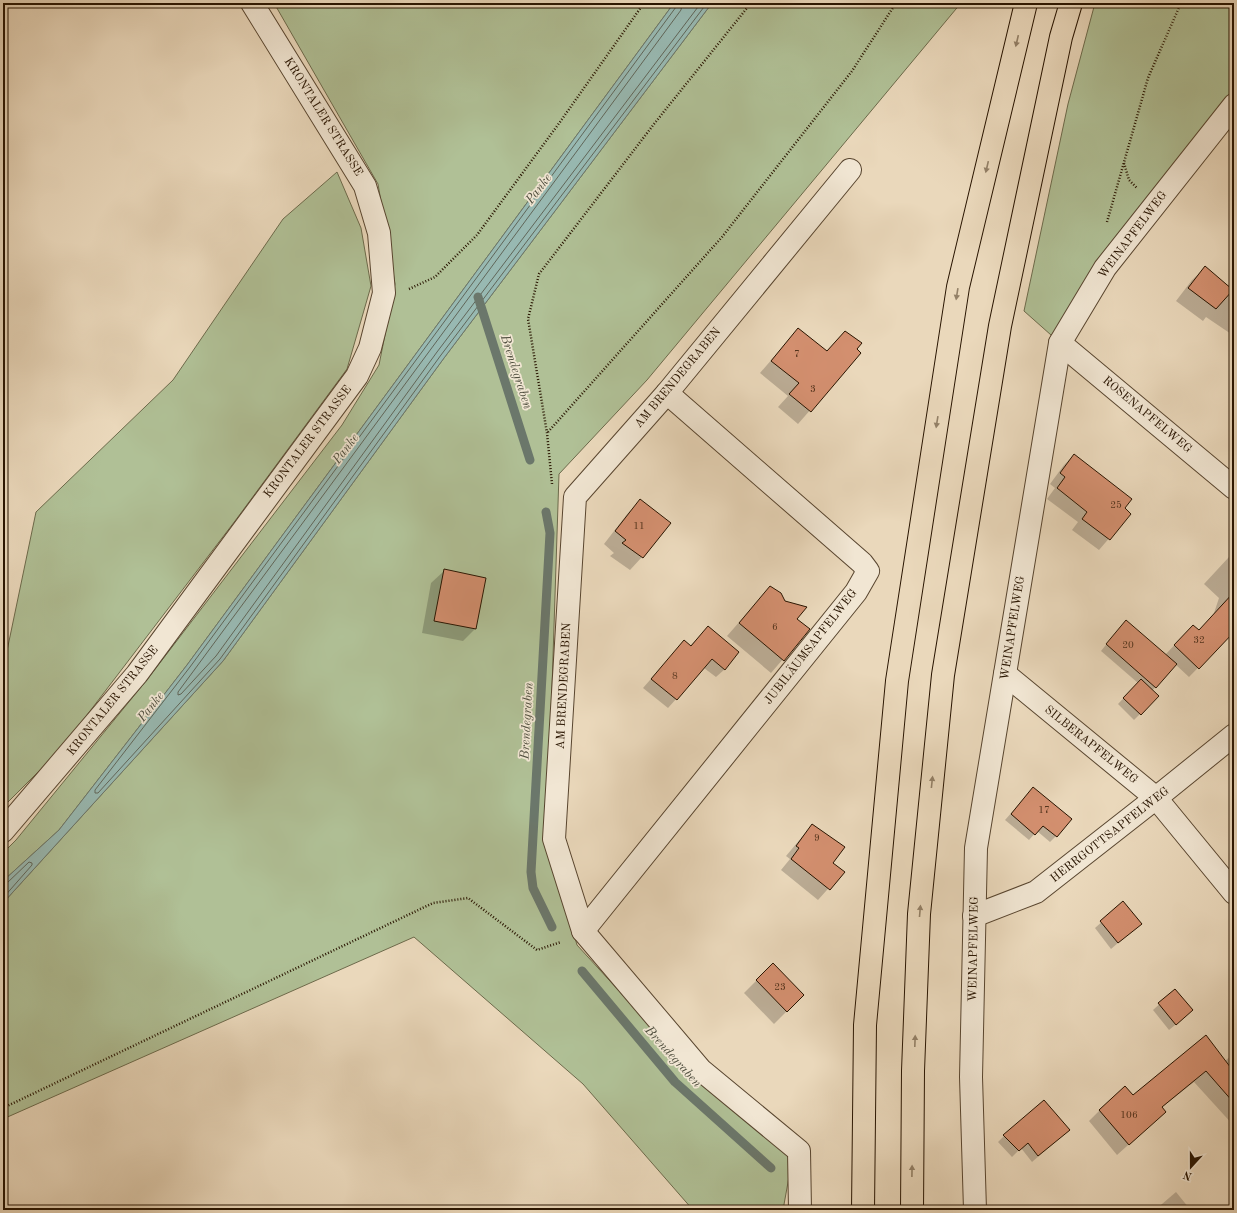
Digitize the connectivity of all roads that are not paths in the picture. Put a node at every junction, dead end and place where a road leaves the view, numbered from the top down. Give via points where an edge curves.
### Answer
1 (252, 3) edge
2 (1026, 3) edge
3 (1070, 3) edge
4 (1234, 105) edge
5 (850, 170) dead end
6 (1060, 343) junction
7 (667, 393) junction
8 (1234, 488) edge
9 (1005, 674) junction
10 (1234, 735) edge
11 (1156, 798) junction
12 (3, 831) edge
13 (1234, 893) edge
14 (974, 916) junction
15 (583, 931) junction
16 (800, 1210) edge
17 (863, 1210) edge
18 (912, 1210) edge
19 (975, 1210) edge

1 - 12 street, KRONTALER STRASSE via 365,186 379,233 384,293 370,348 358,376 137,674
2 -> 17 highway via 958,287 897,681 865,1025
18 -> 3 highway via 919,914 943,675 1000,326
4 - 6 street, WEINAPFELWEG via 1105,268
5 - 7 street, AM BRENDEGRABEN
6 - 8 street, ROSENAPFELWEG
6 - 9 street, WEINAPFELWEG
7 - 15 street, AM BRENDEGRABEN via 575,497 554,839
7 - 15 street, JUBILÄUMSAPFELWEG via 862,563 868,571 856,592
9 - 11 street, SILBERAPFELWEG
9 - 14 street, WEINAPFELWEG via 976,848
10 - 11 street, HERRGOTTSAPFELWEG
11 - 13 street, SILBERAPFELWEG
11 - 14 street, HERRGOTTSAPFELWEG via 1036,892
14 - 19 street, WEINAPFELWEG via 971,1077
15 - 16 street, AM BRENDEGRABEN via 701,1070 799,1151

